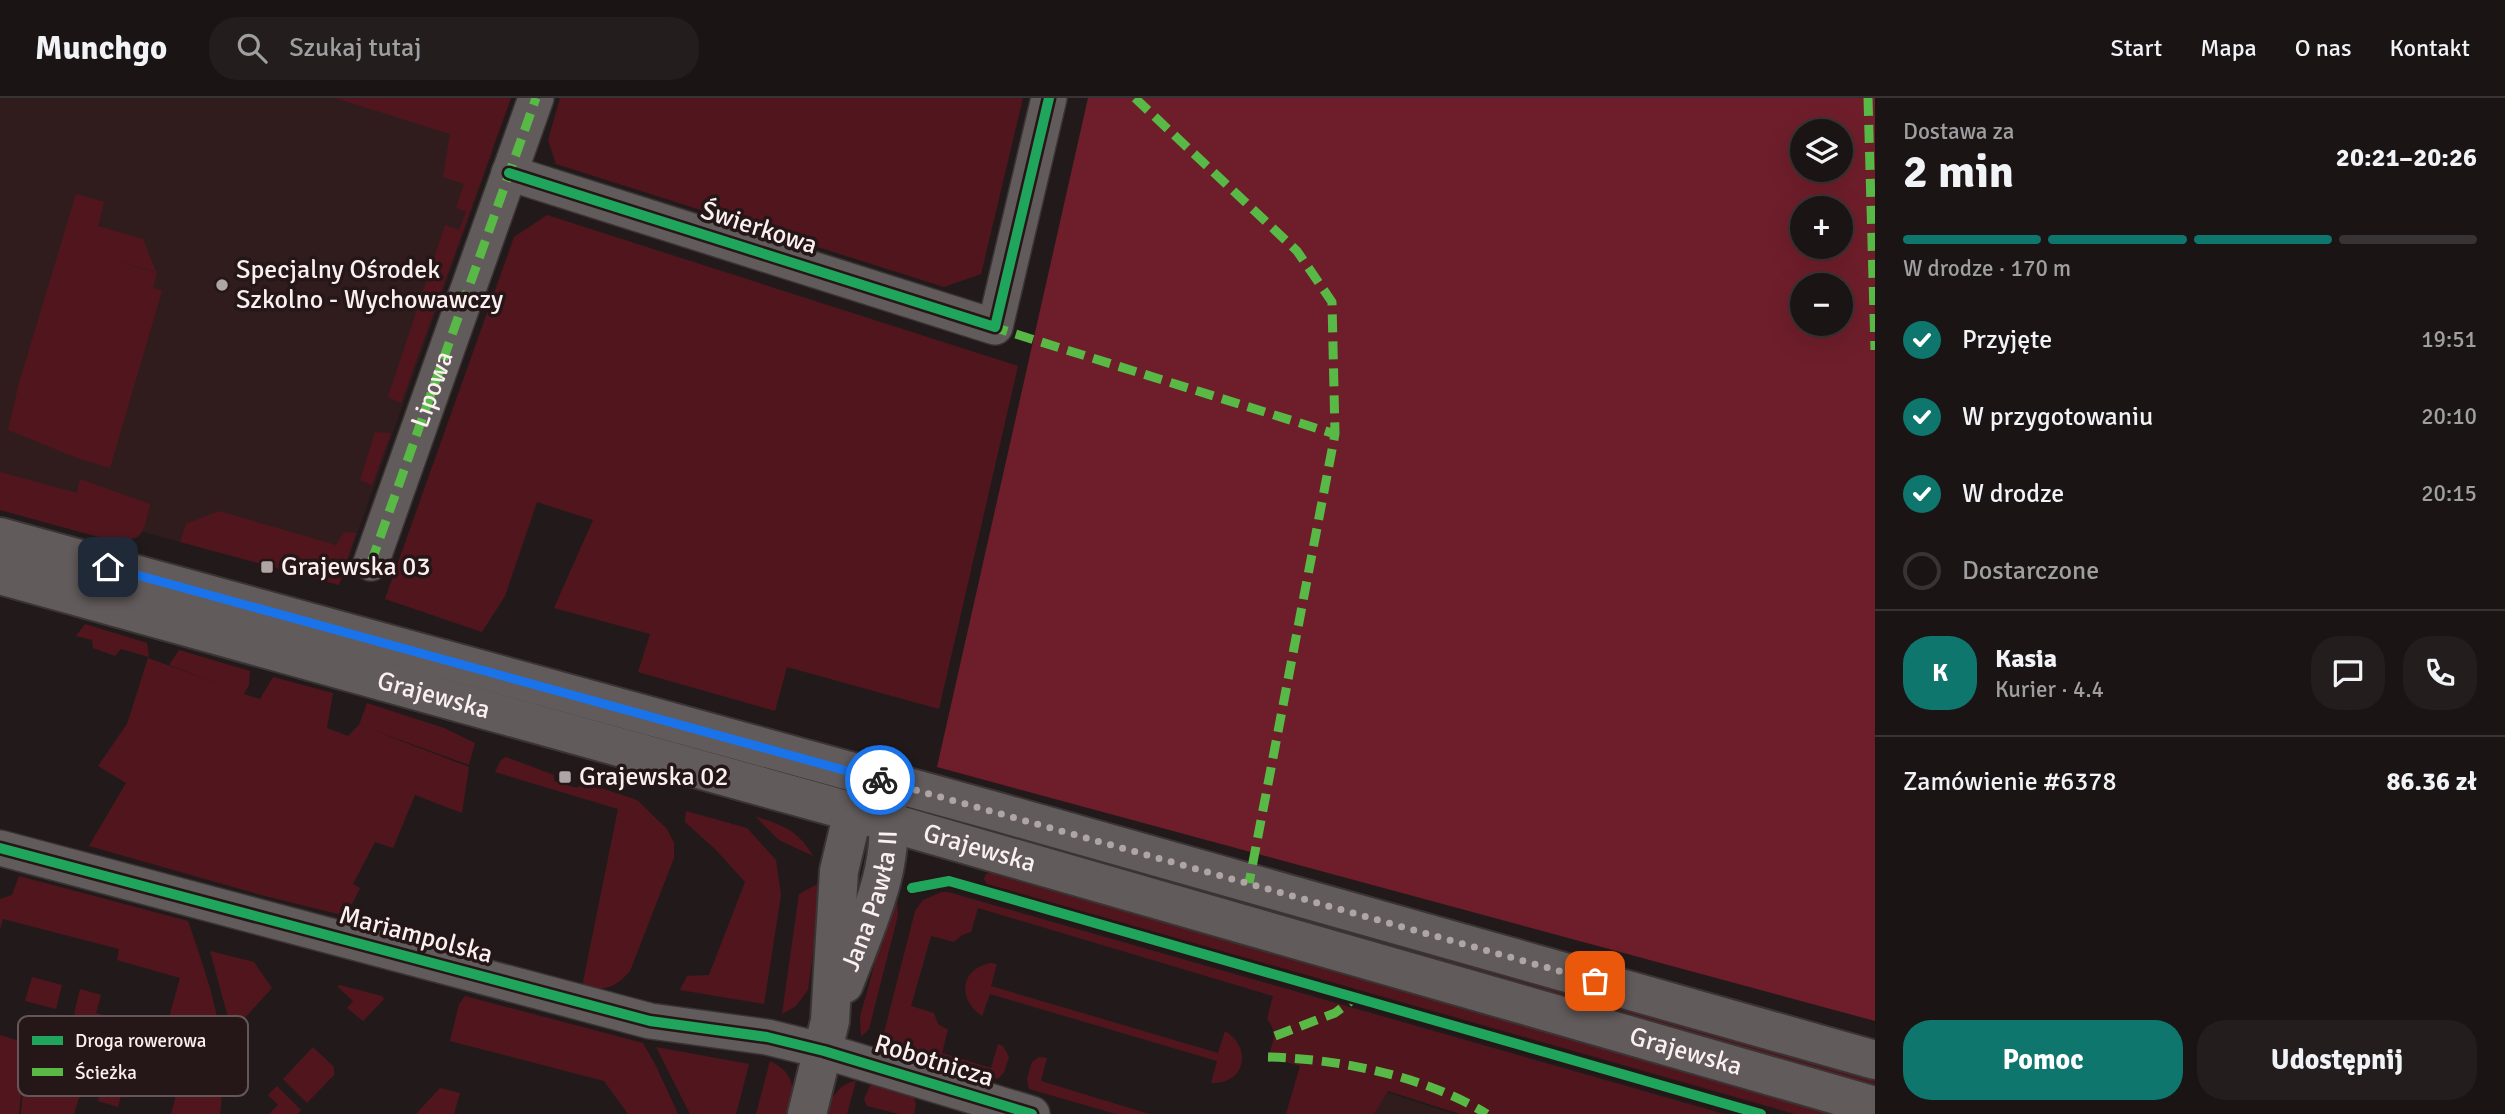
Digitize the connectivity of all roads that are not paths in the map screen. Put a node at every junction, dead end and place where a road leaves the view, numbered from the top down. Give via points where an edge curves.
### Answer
1 (536, 98) edge
2 (1049, 98) edge
3 (509, 173) junction
4 (0, 537) edge
5 (371, 563) dead end
6 (0, 575) edge
7 (883, 781) junction
8 (853, 812) junction
9 (891, 823) junction
10 (0, 848) edge
11 (827, 1036) junction
12 (1875, 1060) edge
13 (1875, 1106) edge
14 (807, 1114) edge
15 (1032, 1114) edge

1 - 3 street, Lipowa
2 - 3 street, Świerkowa via 995,327
3 - 5 street, Lipowa
4 - 7 main road, Grajewska
6 - 8 main road, Grajewska
7 - 8 main road, Jana Pawła II
7 - 9 main road, Jana Pawła II
7 - 12 main road, Grajewska
8 - 9 main road, Grajewska
8 - 11 main road, Jana Pawła II via 839,871
9 - 11 main road, Jana Pawła II via 883,881
9 - 13 main road, Grajewska
10 - 11 street, Mariampolska via 650,1021 767,1037
11 - 14 main road, Jana Pawła II
11 - 15 street, Robotnicza

